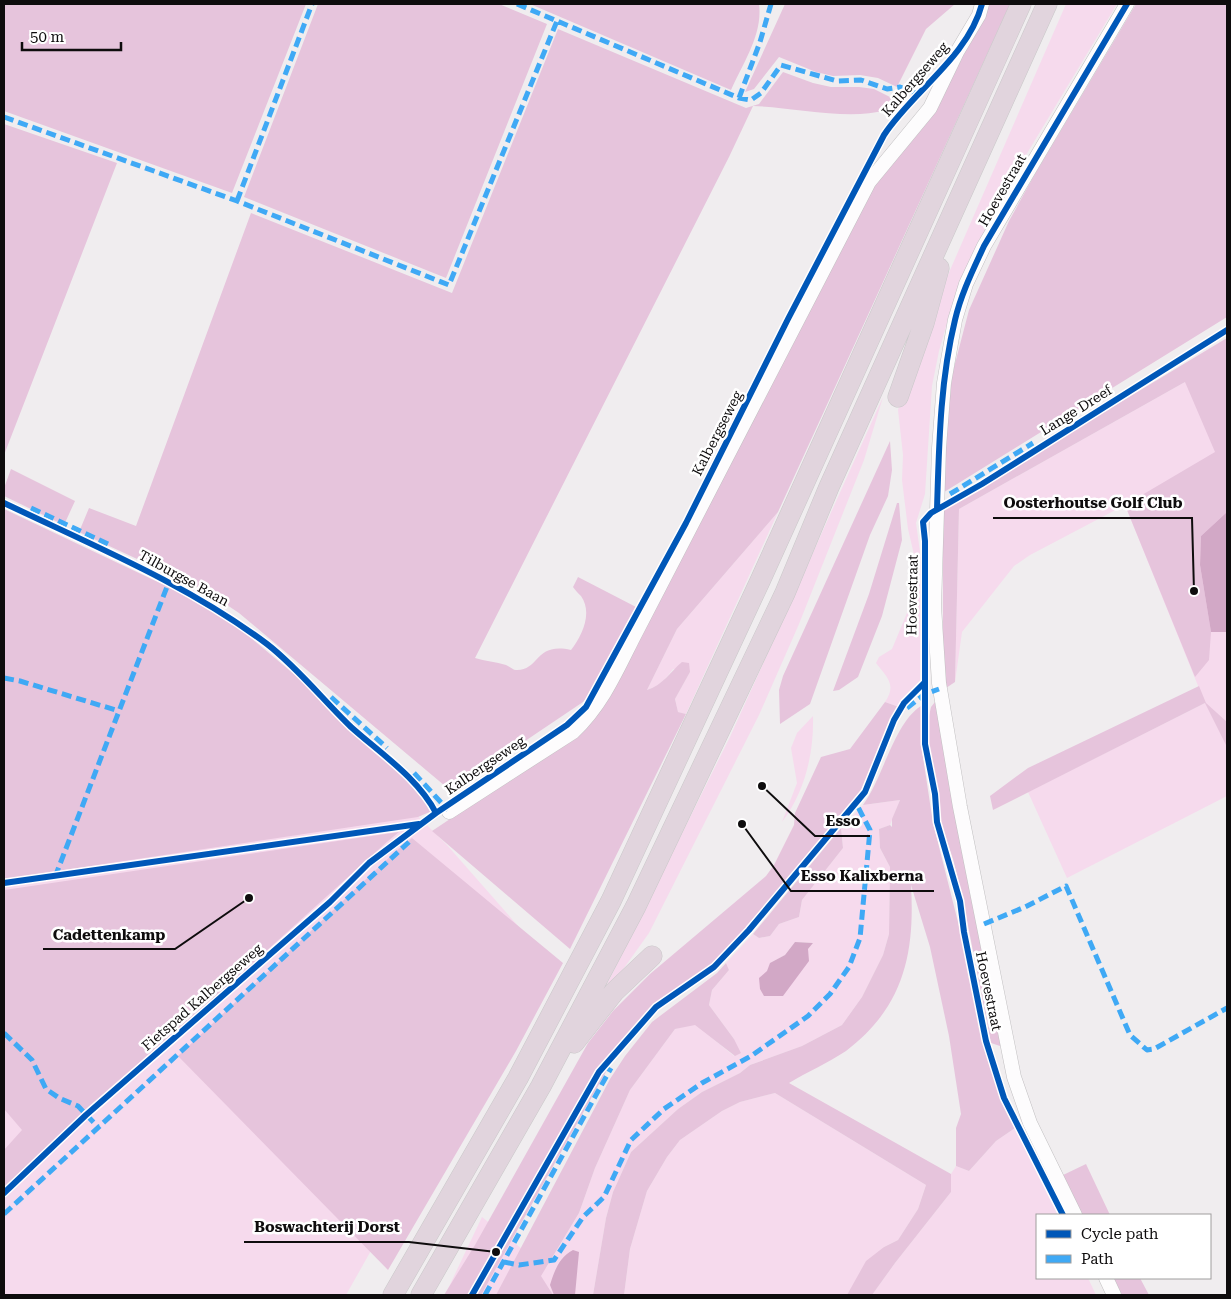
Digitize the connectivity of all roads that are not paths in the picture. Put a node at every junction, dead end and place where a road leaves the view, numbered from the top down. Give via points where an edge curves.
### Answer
1 (982, 4) edge
2 (1021, 4) edge
3 (1048, 4) edge
4 (1127, 4) edge
5 (952, 215) junction
6 (898, 397) dead end
7 (449, 812) dead end
8 (652, 956) dead end
9 (541, 1086) junction
10 (1075, 1214) edge
11 (1106, 1279) edge
12 (393, 1295) edge
13 (421, 1295) edge
14 (1114, 1295) edge

1 - 7 street, Kalbergseweg via 930,108 869,182 609,688 573,732
2 - 12 highway via 611,901 518,1078
3 - 5 highway
4 - 10 street, Hoevestraat via 984,246 966,284 949,351 939,448 934,606 939,689 1014,1076 1030,1123
5 - 6 highway via 924,323
5 - 9 highway via 829,487 781,602 636,906
8 - 9 highway via 614,992
9 - 13 highway
11 - 14 street

